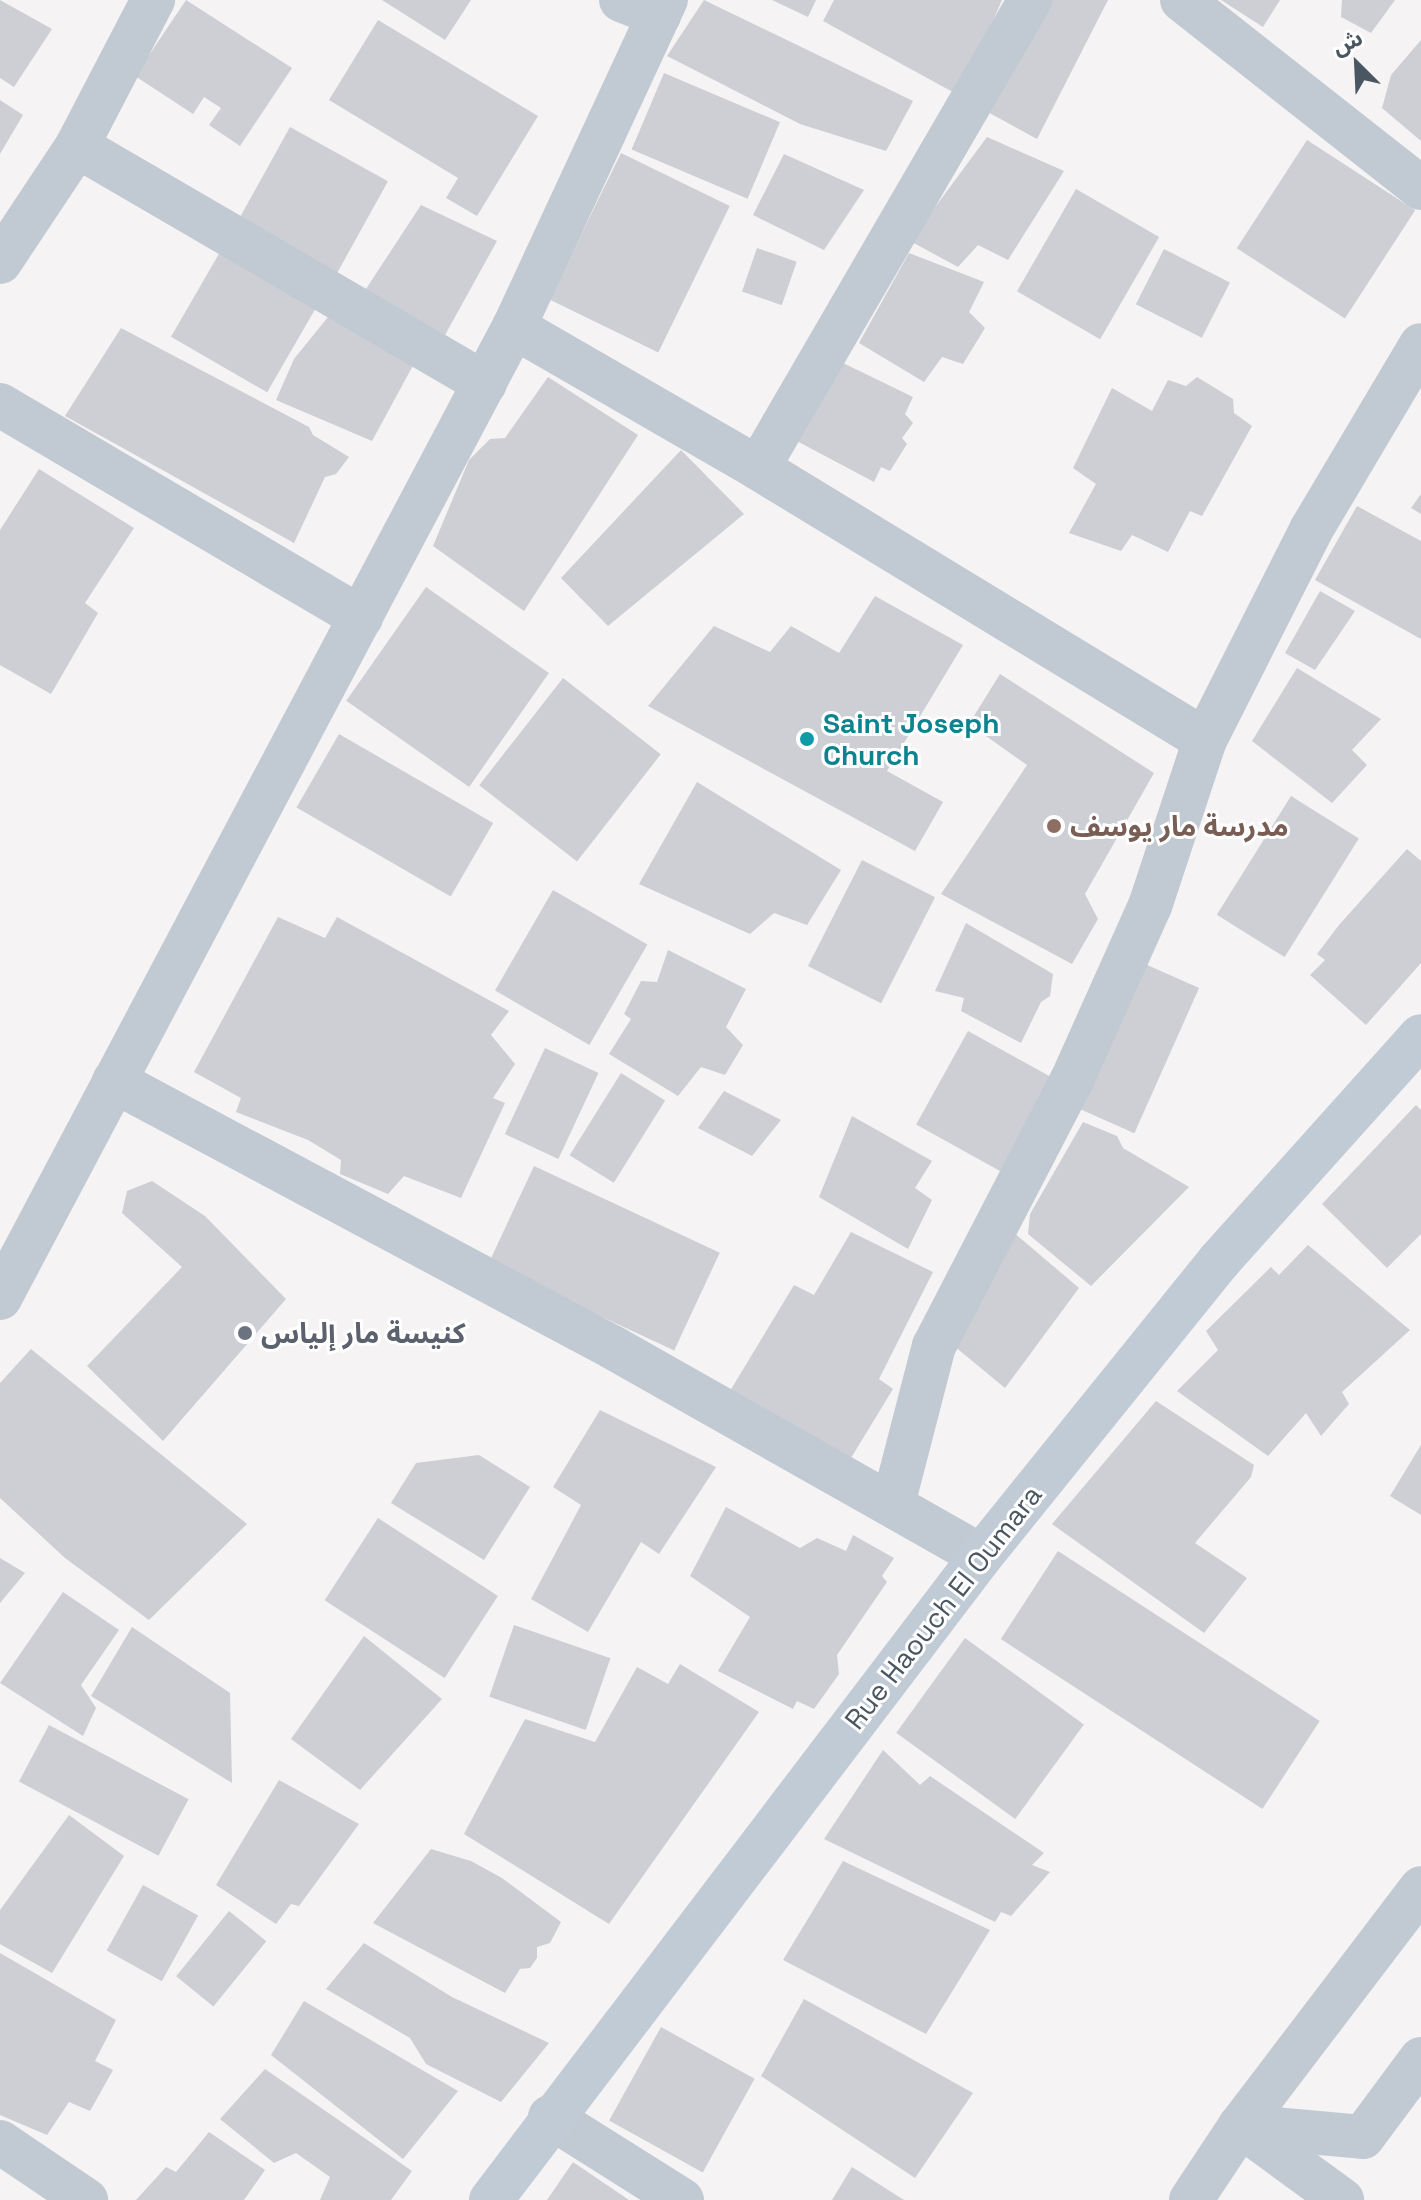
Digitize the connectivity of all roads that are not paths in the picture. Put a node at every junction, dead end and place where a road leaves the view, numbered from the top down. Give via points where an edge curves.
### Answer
1 (153, 0) edge
2 (1030, 0) edge
3 (1182, 0) edge
4 (649, 5) edge
5 (77, 146) junction
6 (1421, 188) edge
7 (0, 262) edge
8 (514, 327) junction
9 (1421, 345) edge
10 (485, 383) junction
11 (0, 405) edge
12 (758, 468) junction
13 (361, 618) junction
14 (1205, 740) junction
15 (1421, 1036) edge
16 (114, 1081) junction
17 (0, 1298) edge
18 (893, 1504) junction
19 (981, 1556) junction
20 (1421, 1888) edge
21 (1421, 2059) edge
22 (550, 2117) junction
23 (1240, 2126) junction
24 (0, 2142) edge
25 (86, 2200) edge
26 (491, 2200) edge
27 (682, 2200) edge
28 (1191, 2200) edge
29 (1342, 2200) edge

1 - 5 street
2 - 12 street
3 - 6 street
4 - 8 street
5 - 7 street
5 - 10 street
8 - 10 street
8 - 12 street
9 - 14 street via 1311,530
10 - 13 street
11 - 13 street
12 - 14 street
13 - 16 street
14 - 18 street via 1150,906 1072,1080 934,1346
15 - 19 main road, Rue Haouch El Oumara via 1219,1261
16 - 17 street
16 - 18 street
18 - 19 street
19 - 22 main road, Rue Haouch El Oumara
20 - 23 street
21 - 23 street via 1363,2137
22 - 26 main road, Rue Haouch El Oumara
22 - 27 street
23 - 28 street
23 - 29 street
24 - 25 street

